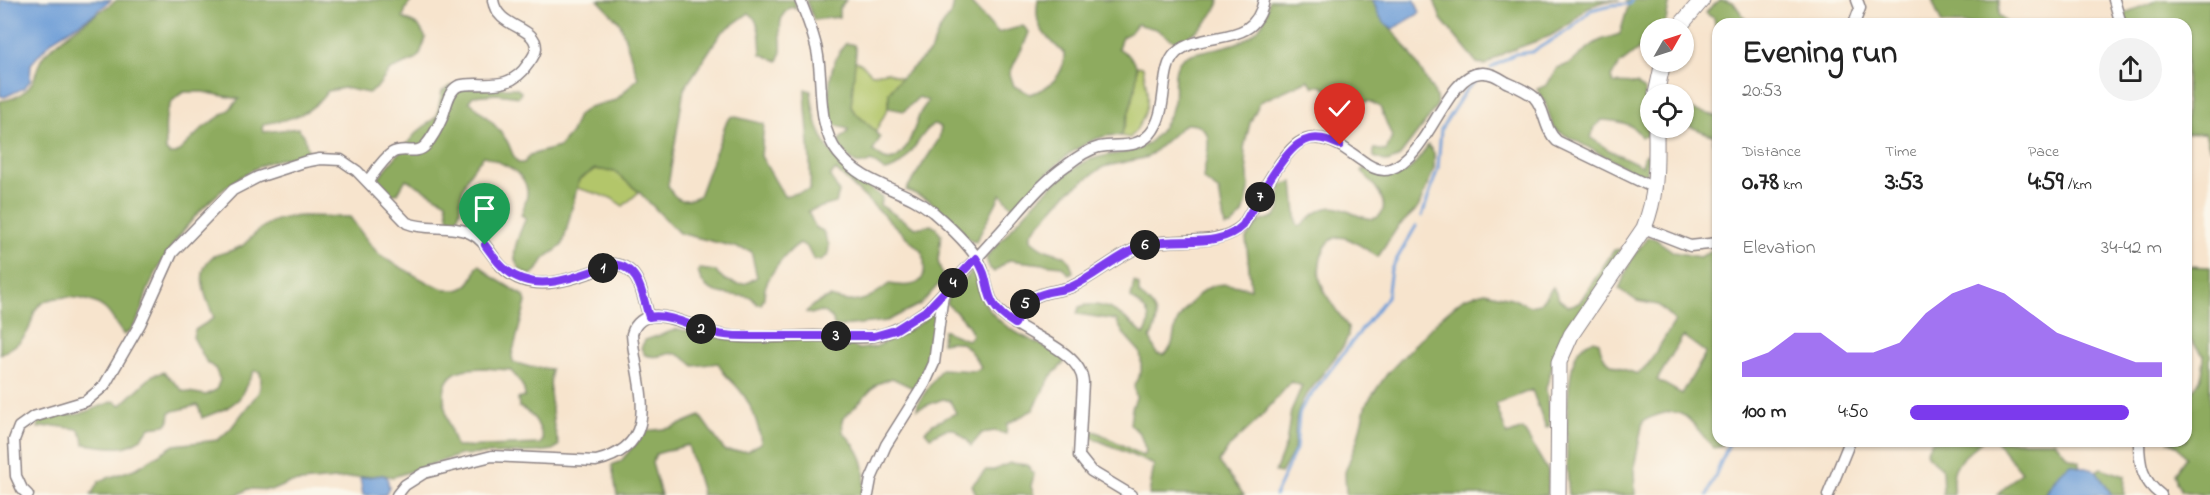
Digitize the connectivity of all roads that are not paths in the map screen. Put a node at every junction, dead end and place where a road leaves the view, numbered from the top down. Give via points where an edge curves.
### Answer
1 (493, 0) edge
2 (800, 0) edge
3 (1264, 0) edge
4 (1702, 0) edge
5 (1857, 0) edge
6 (2114, 0) edge
7 (1687, 18) edge
8 (1856, 18) edge
9 (2119, 18) edge
10 (1656, 138) edge
11 (368, 181) junction
12 (1656, 189) junction
13 (1644, 228) junction
14 (1712, 245) edge
15 (976, 258) junction
16 (943, 292) junction
17 (649, 317) junction
18 (1015, 324) junction
19 (1848, 447) edge
20 (2139, 447) edge
21 (28, 495) edge
22 (397, 495) edge
23 (868, 495) edge
24 (1131, 495) edge
25 (1558, 495) edge
26 (1828, 495) edge
27 (2161, 495) edge

1 - 11 street via 501,19 524,30 536,45 530,63 510,82 501,85 457,87 423,148 393,152
2 - 15 street via 815,43 828,133 837,151 863,177 929,210
3 - 15 street via 1260,14 1248,28 1192,44 1174,55 1161,116 1142,142 1085,152 1038,190
4 - 7 main road
5 - 8 street via 1860,8
6 - 9 street
10 - 12 main road
11 - 17 street via 407,223 472,234 504,269 532,283 622,265 638,282
11 - 21 street via 341,160 320,159 258,177 233,190 172,253 140,324 104,386 86,400 33,417 19,427 14,440 16,476
12 - 13 main road
12 - 18 street via 1557,141 1532,96 1489,73 1473,74 1459,84 1416,150 1399,166 1387,171 1376,169 1328,140 1305,140 1284,159 1235,233 1136,248 1074,286 1032,298
13 - 14 street via 1689,246
13 - 25 main road via 1571,335 1559,362
15 - 16 street
15 - 18 street via 994,306
16 - 17 street via 911,321 874,336 724,335 676,320
16 - 23 street via 934,363 886,445
17 - 22 street via 639,322 632,334 642,417 631,442 616,454 596,461 482,458 424,473
18 - 24 street via 1076,364 1083,382 1079,456 1091,471
19 - 26 street
20 - 27 street via 2141,469

